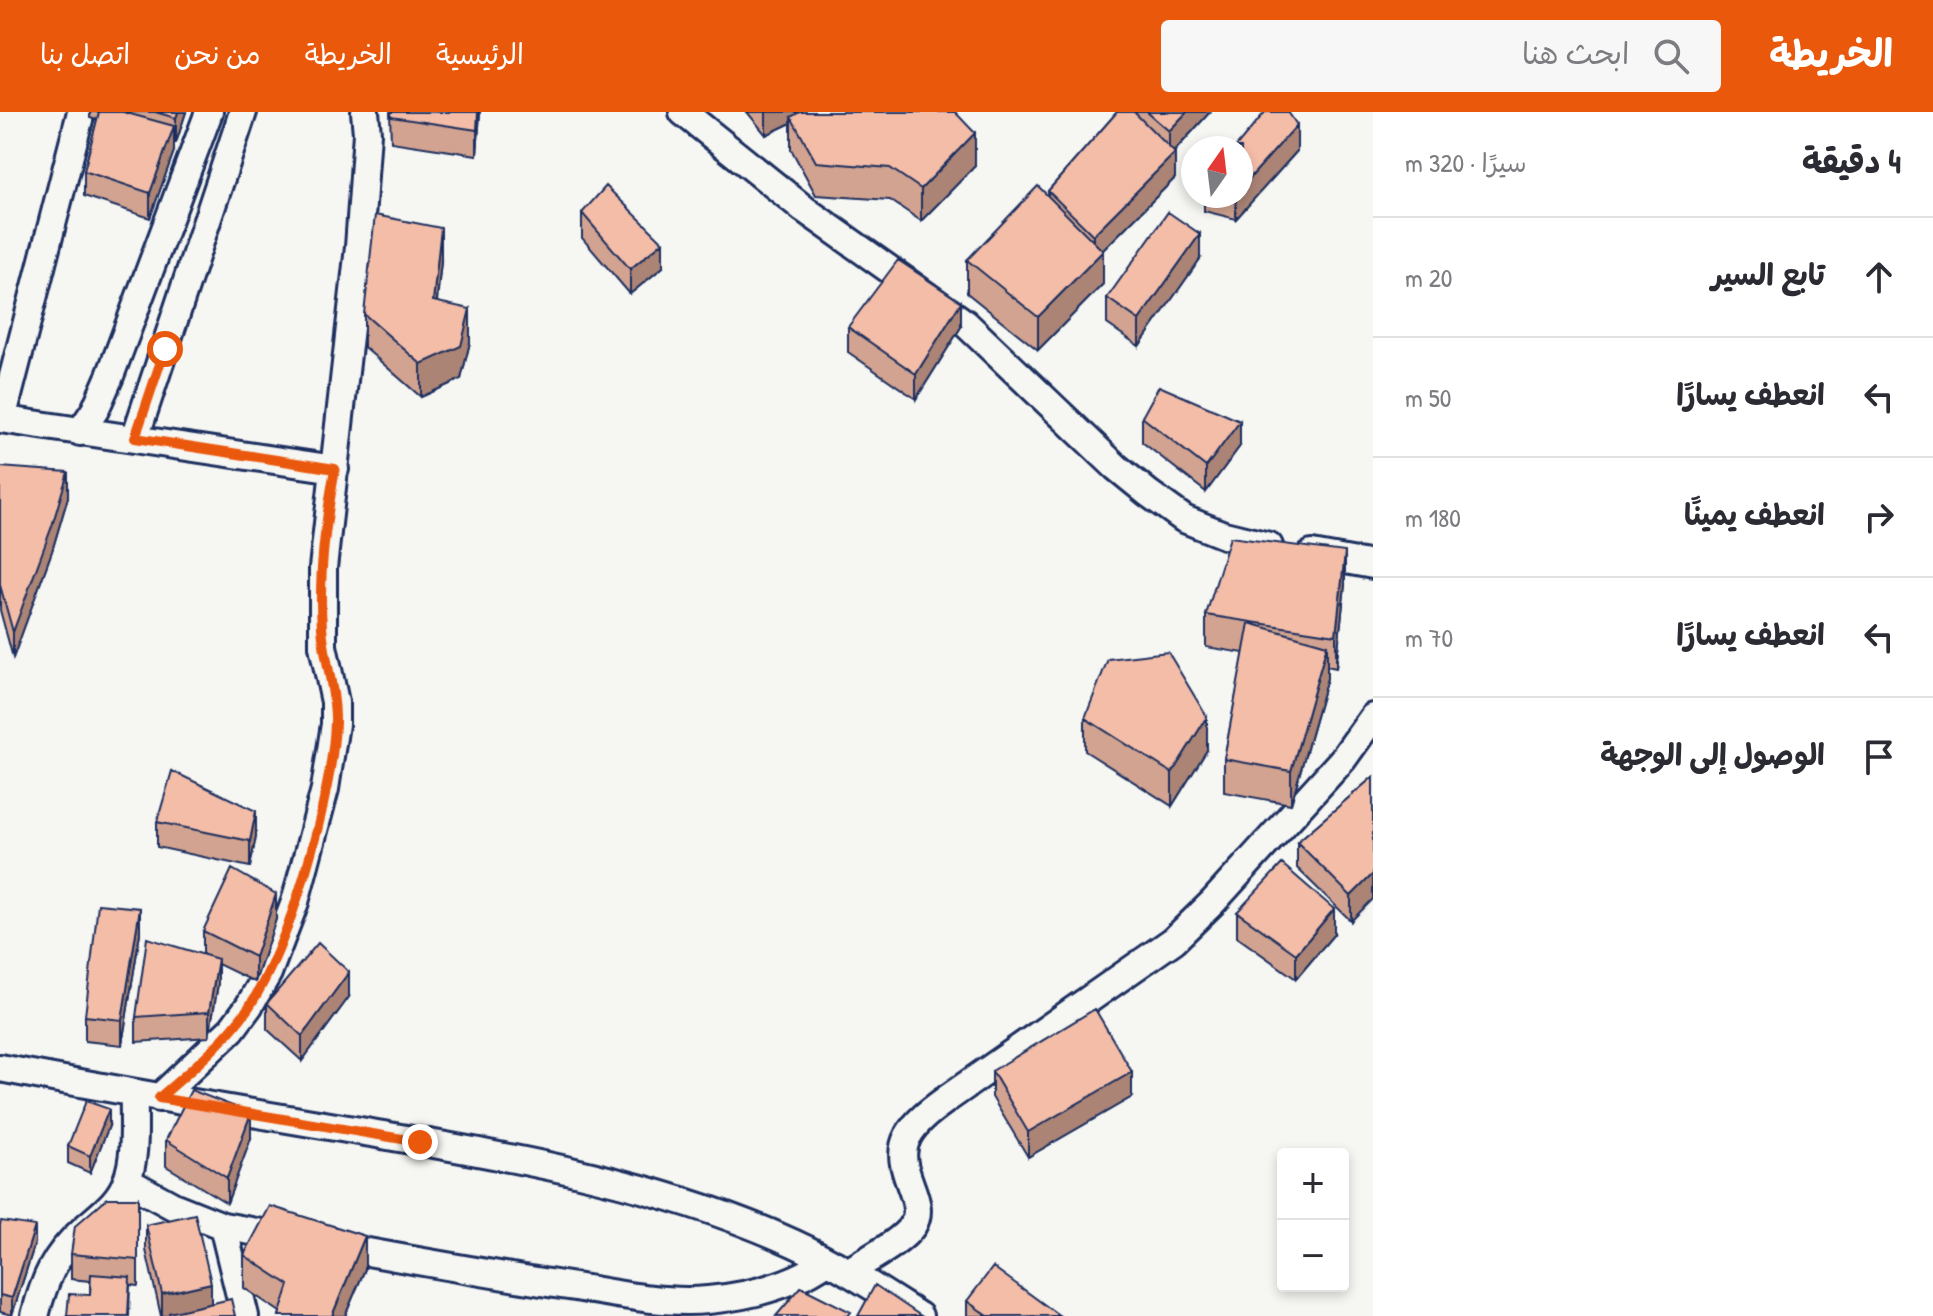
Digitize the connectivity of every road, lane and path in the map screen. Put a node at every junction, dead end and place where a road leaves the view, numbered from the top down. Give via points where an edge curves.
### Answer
1 (81, 112) edge
2 (209, 112) edge
3 (243, 112) edge
4 (365, 112) edge
5 (683, 112) edge
6 (1, 419) edge
7 (80, 432) junction
8 (135, 438) junction
9 (335, 469) junction
10 (1373, 565) edge
11 (1373, 717) edge
12 (0, 1068) edge
13 (147, 1096) junction
14 (127, 1181) junction
15 (223, 1226) junction
16 (838, 1266) junction
17 (35, 1316) edge
18 (245, 1316) edge
19 (919, 1316) edge

1 - 6 street
2 - 7 street via 110,376
3 - 8 street
4 - 9 street via 359,247
5 - 10 street via 804,209 938,301 1116,467 1184,519 1268,546
6 - 7 street
7 - 8 street
8 - 9 street
9 - 13 street via 321,623 335,724 317,825 283,936 249,1006 213,1048
11 - 16 street via 1343,759 1174,940 917,1124 902,1150 918,1212 914,1224
12 - 13 street
13 - 14 street
13 - 16 street via 621,1182 719,1214
14 - 15 street
14 - 17 street via 112,1205 51,1267
15 - 16 street via 670,1300 705,1301 768,1290
15 - 18 street
16 - 19 street

